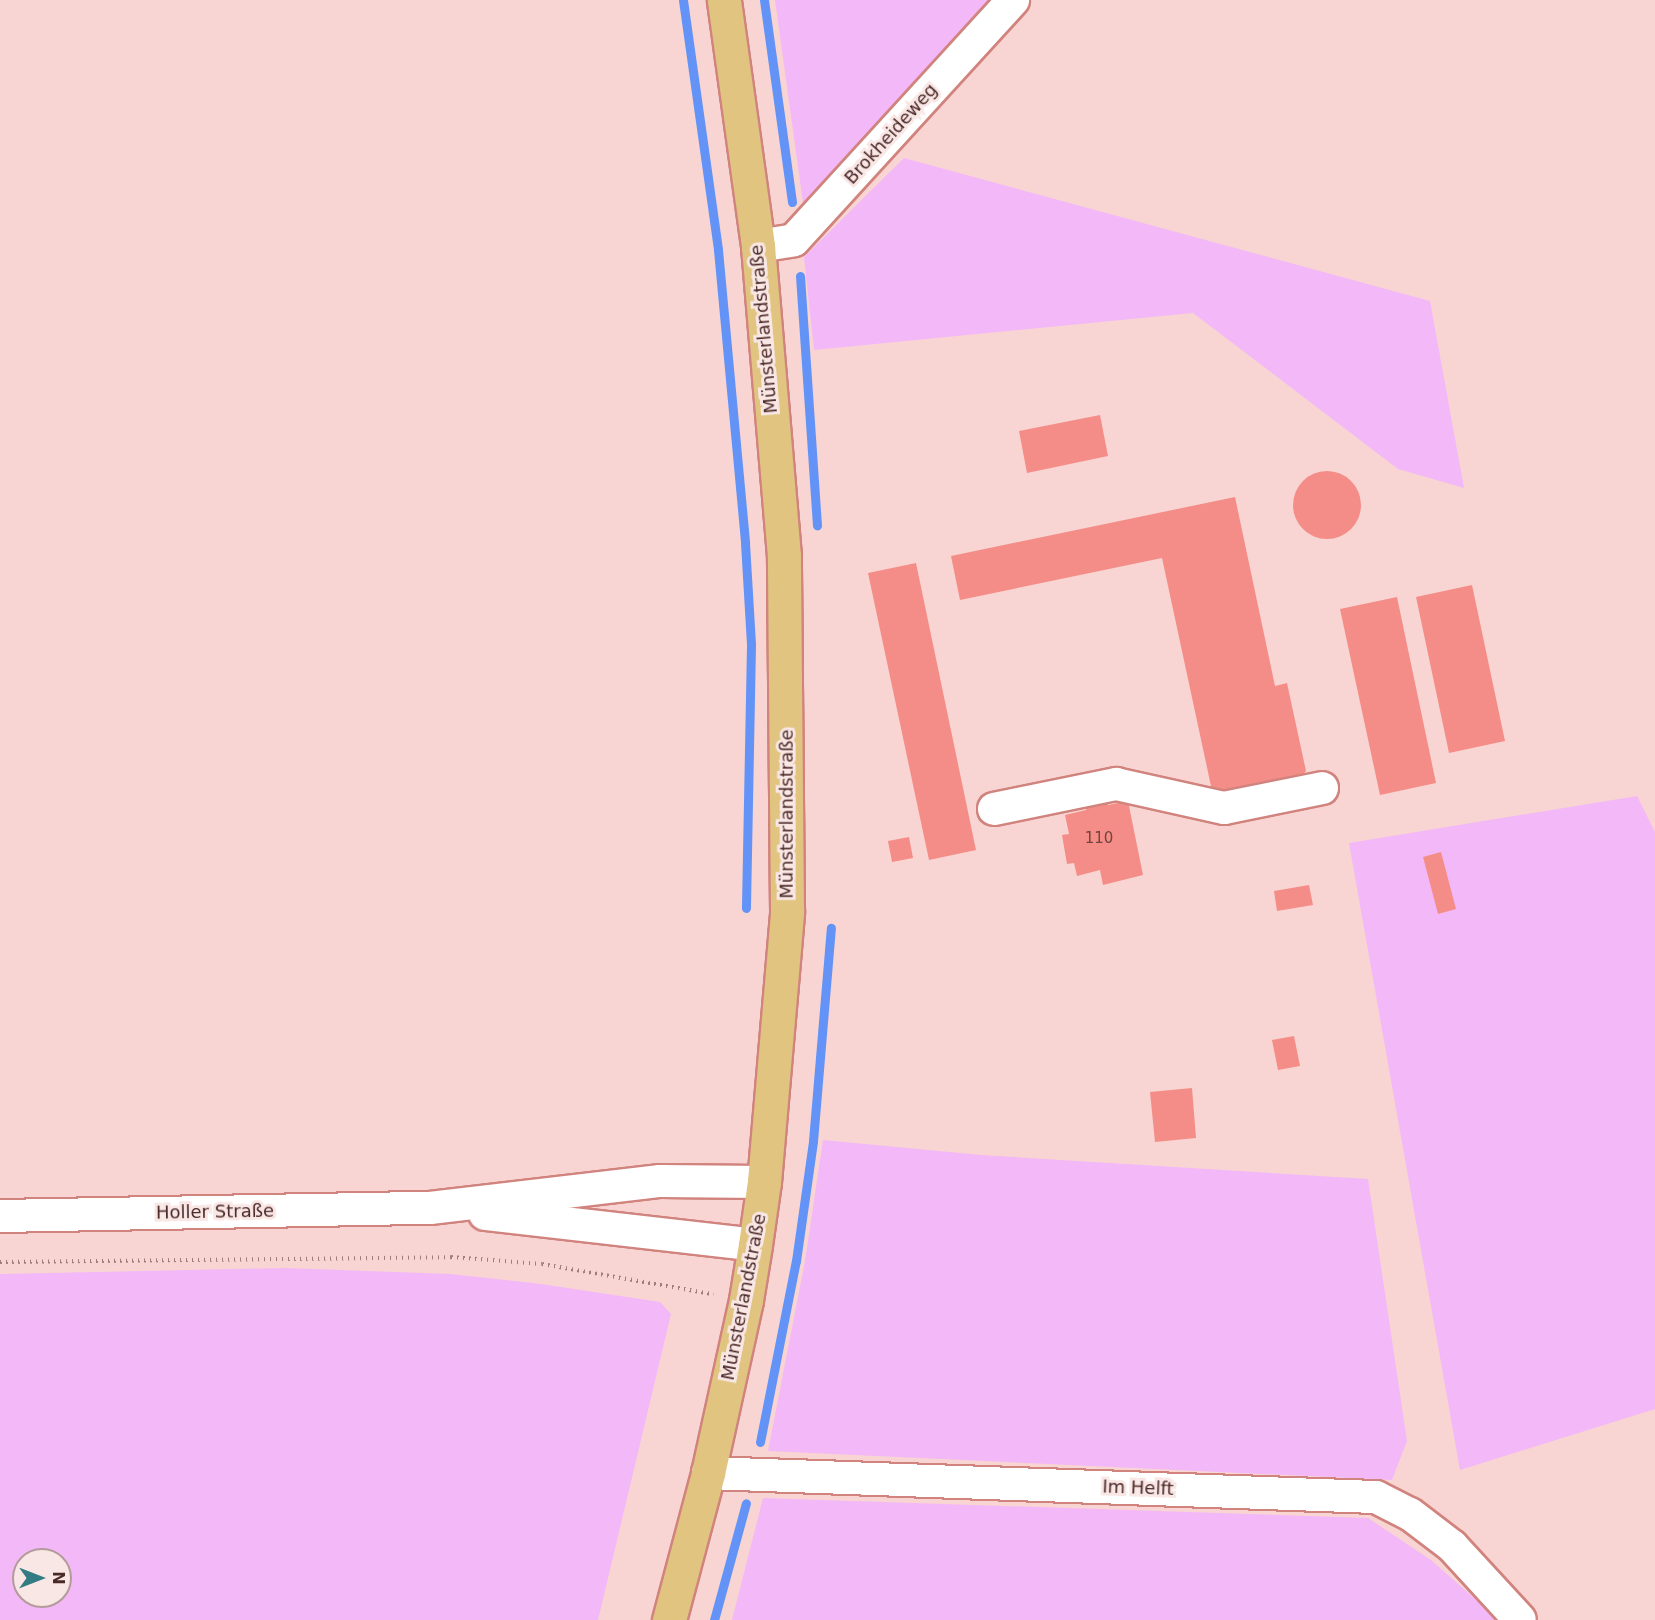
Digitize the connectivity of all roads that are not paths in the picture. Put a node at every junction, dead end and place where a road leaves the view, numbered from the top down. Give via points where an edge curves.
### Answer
1 (724, 0) edge
2 (1013, 0) edge
3 (758, 246) junction
4 (1322, 788) dead end
5 (994, 809) dead end
6 (764, 1182) junction
7 (430, 1208) junction
8 (0, 1216) edge
9 (755, 1245) junction
10 (708, 1473) junction
11 (669, 1620) edge
12 (1520, 1620) edge

1 - 3 main road, Münsterlandstraße
2 - 3 street, Brokheideweg via 794,240
3 - 6 main road, Münsterlandstraße via 784,556 786,642 787,911
4 - 5 street via 1224,808 1116,784
6 - 7 street, Holler Straße via 660,1180
6 - 9 main road, Münsterlandstraße
7 - 8 street, Holler Straße
7 - 9 street, Holler Straße
9 - 10 main road, Münsterlandstraße
10 - 11 main road, Münsterlandstraße
10 - 12 street, Im Helft via 1376,1497 1410,1514 1452,1546

